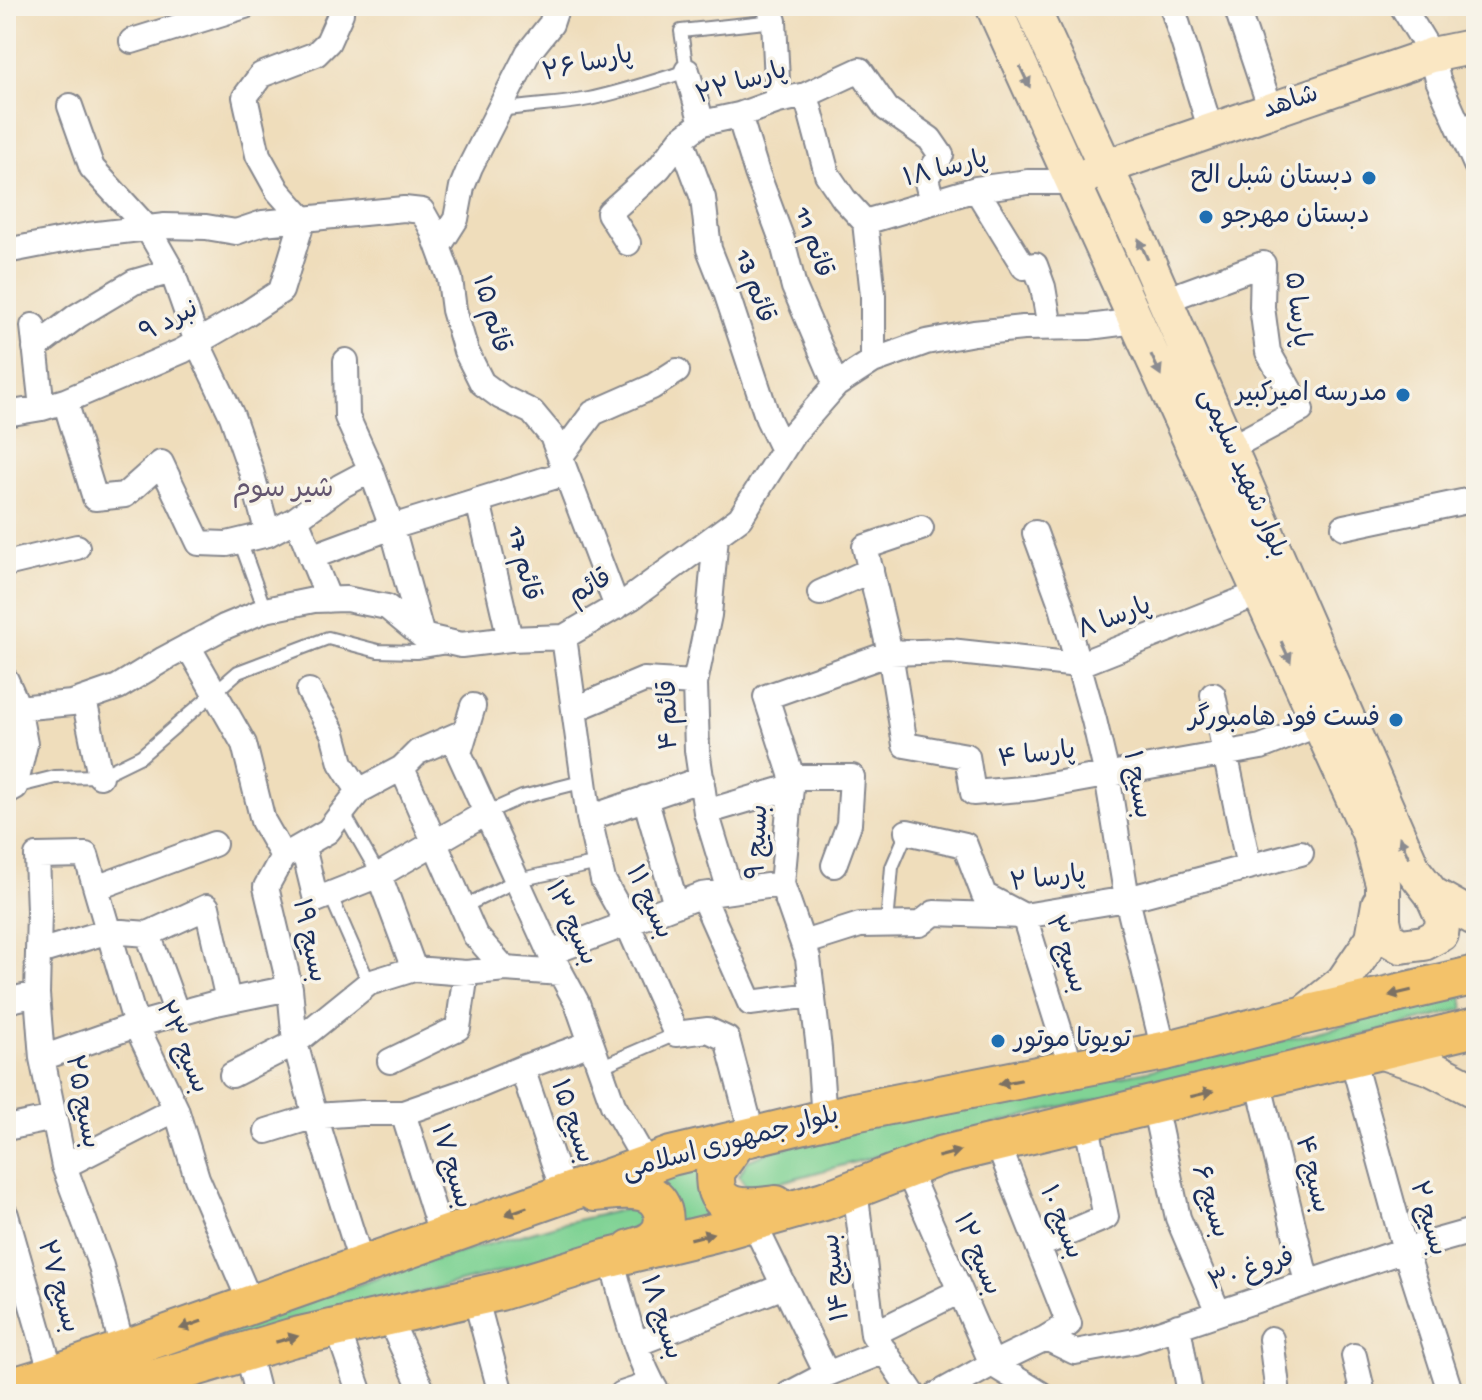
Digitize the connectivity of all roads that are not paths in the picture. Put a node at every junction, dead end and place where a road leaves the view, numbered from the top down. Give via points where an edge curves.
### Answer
1 (245, 6) edge
2 (557, 6) edge
3 (993, 6) edge
4 (1031, 6) edge
5 (1172, 6) edge
6 (1187, 6) edge
7 (1236, 6) edge
8 (1402, 6) edge
9 (345, 8) edge
10 (772, 14) edge
11 (132, 41) dead end
12 (1476, 46) edge
13 (1432, 55) junction
14 (687, 71) junction
15 (806, 95) junction
16 (778, 101) junction
17 (70, 106) dead end
18 (500, 110) junction
19 (1271, 110) junction
20 (739, 115) junction
21 (1467, 121) edge
22 (702, 123) junction
23 (1211, 131) junction
24 (681, 139) junction
25 (1476, 165) edge
26 (1106, 167) junction
27 (1073, 182) junction
28 (976, 189) junction
29 (932, 202) junction
30 (303, 219) junction
31 (865, 222) junction
32 (148, 229) junction
33 (628, 243) dead end
34 (439, 246) junction
35 (6, 251) edge
36 (172, 271) junction
37 (1165, 300) junction
38 (1136, 321) junction
39 (1050, 328) junction
40 (197, 342) junction
41 (346, 361) dead end
42 (873, 361) junction
43 (677, 371) dead end
44 (836, 385) junction
45 (53, 405) junction
46 (6, 414) edge
47 (1230, 448) junction
48 (783, 450) junction
49 (563, 465) junction
50 (371, 470) junction
51 (1476, 499) edge
52 (478, 501) junction
53 (296, 519) junction
54 (392, 527) junction
55 (1344, 527) dead end
56 (921, 528) dead end
57 (1035, 533) dead end
58 (268, 534) junction
59 (716, 536) junction
60 (240, 541) junction
61 (77, 547) dead end
62 (311, 557) junction
63 (6, 564) edge
64 (871, 570) junction
65 (820, 593) dead end
66 (1260, 593) junction
67 (329, 600) junction
68 (617, 607) junction
69 (265, 610) junction
70 (422, 636) junction
71 (564, 637) junction
72 (510, 639) junction
73 (461, 645) junction
74 (188, 646) junction
75 (890, 653) junction
76 (1078, 665) junction
77 (6, 680) edge
78 (695, 683) junction
79 (309, 691) dead end
80 (214, 692) junction
81 (1213, 695) dead end
82 (84, 699) junction
83 (473, 706) dead end
84 (12, 708) edge
85 (575, 709) junction
86 (1319, 724) junction
87 (466, 731) junction
88 (1225, 753) junction
89 (402, 768) junction
90 (1107, 775) junction
91 (100, 776) junction
92 (702, 779) junction
93 (585, 781) junction
94 (791, 782) junction
95 (10, 789) edge
96 (359, 791) junction
97 (645, 798) junction
98 (343, 812) junction
99 (706, 812) junction
100 (486, 813) junction
101 (589, 818) junction
102 (907, 832) joint
103 (214, 844) dead end
104 (435, 844) junction
105 (293, 852) junction
106 (1301, 853) dead end
107 (37, 856) joint
108 (599, 863) junction
109 (834, 865) dead end
110 (1249, 867) junction
111 (379, 875) junction
112 (517, 880) junction
113 (782, 884) junction
114 (1383, 884) junction
115 (96, 888) junction
116 (730, 891) junction
117 (330, 894) junction
118 (1432, 894) junction
119 (702, 895) junction
120 (1127, 899) junction
121 (676, 905) junction
122 (463, 907) junction
123 (1024, 916) junction
124 (1476, 919) edge
125 (627, 923) junction
126 (887, 924) junction
127 (109, 931) junction
128 (148, 934) junction
129 (803, 943) junction
130 (39, 952) junction
131 (556, 963) junction
132 (414, 969) junction
133 (505, 969) junction
134 (466, 973) junction
135 (1476, 975) edge
136 (369, 983) junction
137 (290, 988) junction
138 (37, 994) junction
139 (812, 995) junction
140 (228, 1000) junction
141 (6, 1001) edge
142 (177, 1014) junction
143 (1301, 1016) junction
144 (136, 1025) junction
145 (1476, 1027) edge
146 (676, 1034) junction
147 (295, 1043) junction
148 (591, 1043) junction
149 (1164, 1051) junction
150 (1365, 1054) junction
151 (42, 1058) junction
152 (390, 1061) dead end
153 (600, 1067) junction
154 (522, 1068) junction
155 (1072, 1070) junction
156 (232, 1075) dead end
157 (1258, 1080) junction
158 (1476, 1091) edge
159 (1154, 1105) junction
160 (176, 1109) junction
161 (403, 1113) junction
162 (315, 1116) junction
163 (54, 1118) junction
164 (824, 1120) junction
165 (1086, 1121) junction
166 (6, 1128) edge
167 (267, 1131) dead end
168 (746, 1138) junction
169 (997, 1142) junction
170 (647, 1164) junction
171 (64, 1166) junction
172 (907, 1169) junction
173 (564, 1194) junction
174 (840, 1195) junction
175 (6, 1215) edge
176 (753, 1222) junction
177 (1476, 1230) edge
178 (442, 1237) junction
179 (1038, 1246) junction
180 (1405, 1250) junction
181 (608, 1259) junction
182 (362, 1265) junction
183 (1307, 1283) junction
184 (784, 1286) junction
185 (960, 1291) junction
186 (475, 1296) junction
187 (251, 1304) junction
188 (1218, 1312) junction
189 (388, 1316) junction
190 (1178, 1326) junction
191 (337, 1327) junction
192 (1046, 1338) junction
193 (1271, 1339) dead end
194 (879, 1342) junction
195 (636, 1344) junction
196 (123, 1350) junction
197 (247, 1351) junction
198 (1354, 1356) dead end
199 (992, 1364) junction
200 (827, 1374) junction
201 (52, 1375) junction
202 (6, 1389) edge
203 (655, 1389) edge
204 (105, 1394) edge
205 (258, 1394) edge
206 (360, 1394) edge
207 (424, 1394) edge
208 (501, 1394) edge
209 (622, 1394) edge
210 (789, 1394) edge
211 (913, 1394) edge
212 (938, 1394) edge
213 (1041, 1394) edge
214 (1190, 1394) edge
215 (1278, 1394) edge
216 (1363, 1394) edge
217 (1451, 1394) edge

1 - 11 street
2 - 18 street
3 -> 27 main road, بلوار شهید سلیمی
4 - 26 main road, بلوار شهید سلیمی
5 - 6 street
5 - 23 street
7 - 19 street
8 - 13 street
9 - 30 street via 316,54 261,75 245,97 258,155 278,191
10 - 14 lane via 681,31
10 - 16 street
12 - 13 main road, شاهد
13 - 19 main road, شاهد
13 - 21 street via 1438,80
14 - 18 lane, پارسا ۲۶ via 590,99
14 - 22 street
15 - 16 street, پارسا ۲۲
15 - 29 street, پارسا ۲۲ via 860,70 887,109 930,139 941,155 926,178
15 - 31 street via 827,174
16 - 20 street, پارسا ۲۲
17 - 32 street via 92,168
18 - 34 street via 470,167 456,219
19 - 23 main road, شاهد
20 - 22 street, پارسا ۲۲
20 - 44 street, قائم 11 via 794,287
21 - 25 street
22 - 24 street, پارسا ۲۲
23 - 26 main road, شاهد
24 - 33 street, پارسا ۲۲ via 659,168 609,213
24 - 48 street, قائم 13 via 703,198 709,249
26 - 27 main road, شاهد
37 -> 26 main road, بلوار شهید سلیمی
27 - 28 street, پارسا ۱۸
27 - 38 main road, بلوار شهید سلیمی
28 - 29 street, پارسا ۱۸
28 - 39 street via 1024,267 1035,265
29 - 31 street, پارسا ۱۸
30 - 32 street via 236,232
30 - 34 street, قائم ۱۵ via 422,211
30 - 40 street, نبرد ۹ via 281,291
31 - 42 street
32 - 35 street
32 - 36 street
34 - 49 street, قائم ۱۵ via 466,351 482,383 532,412 552,436
36 - 40 street
36 - 45 street via 134,282 34,337
37 - 47 main road, بلوار شهید سلیمی
37 - 47 street, پارسا ۵ via 1263,264 1268,352 1301,410
38 - 39 street, قائم
38 -> 66 main road, بلوار شهید سلیمی
39 - 42 street, قائم via 974,333 926,342
40 - 45 street, نبرد ۹
40 - 58 street via 232,416
41 - 50 street via 347,417
42 - 44 street, قائم
43 - 49 street via 593,413
44 - 48 street, قائم
45 - 46 street, نبرد ۹
45 - 60 street via 95,498 125,495 161,463 199,543
118 -> 47 main road, بلوار شهید سلیمی via 1414,871
48 - 59 street, قائم via 740,518
49 - 52 street
49 - 68 street, قائم ۱۵
50 - 53 street
50 - 54 street
51 - 55 street
52 - 54 street
52 - 72 street, قائم 17
53 - 58 street
53 - 62 street
54 - 62 street
54 - 70 street
56 - 64 street via 865,547
57 - 76 street, بسیج ۱
58 - 60 street
59 - 68 street, قائم
59 - 78 street, قائم ۴ via 709,615
60 - 69 lane
61 - 63 street
62 - 67 street
64 - 65 street
64 - 75 street, پارسا ۴
66 - 76 street, پارسا ۸
66 -> 86 main road, بلوار شهید سلیمی
67 - 69 street, قائم
67 - 70 street, قائم via 387,607
68 - 71 street, قائم
69 - 74 street, قائم
70 - 73 street, قائم
71 - 72 street, قائم
71 - 85 street, بسیج ۱۱
72 - 73 street, قائم
73 - 80 lane via 378,651 328,638 238,672
74 - 80 street
74 - 82 street, قائم via 118,687
75 - 76 street, پارسا ۸ via 950,651
75 - 90 street, پارسا ۴ via 905,745 967,756 973,793
75 - 94 street, بسیج ۹ via 766,697
76 - 90 street, بسیج ۱
77 - 84 street
78 - 85 street via 644,680
78 - 92 street, قائم ۴
79 - 96 street
80 - 91 lane via 141,756
80 - 105 street via 244,744 263,821
81 - 88 street
82 - 84 street, قائم
82 - 91 street
83 - 87 street, بسیج ۱۳
84 - 95 street via 25,744
85 - 93 street, بسیج ۱۱
86 - 88 street, پارسا ۴ via 1261,747
86 - 114 main road, بلوار شهید سلیمی via 1369,833
87 - 89 street via 418,752
87 - 100 street, بسیج ۱۳ via 459,753
88 - 90 street, پارسا ۴
88 - 110 street
89 - 96 street
89 - 104 street
90 - 120 street, بسیج ۱
91 - 95 lane via 55,777
92 - 97 street
92 - 99 street, قائم ۴
93 - 100 lane via 522,797
93 - 101 street, بسیج ۱۱
94 - 99 street
94 - 109 street via 852,777 849,824
94 - 113 street, بسیج ۹
96 - 98 street
97 - 101 street
97 - 121 street
98 - 105 street via 328,831
98 - 111 lane
99 - 116 street, قائم ۴
100 - 104 street
100 - 112 street, بسیج ۱۳
101 - 108 street, بسیج ۱۱
102 - 123 street, بسیج ۳ via 965,845 984,895
102 - 126 lane via 892,867
103 - 115 street
104 - 111 street
104 - 122 street
105 - 117 street via 316,900
105 - 137 street, بسیج ۱۹ via 266,887
106 - 110 street, پارسا ۲
107 - 115 street, بسیج ۲۳ via 86,855
107 - 130 street, بسیج ۲۵
108 - 112 lane
108 - 125 street, بسیج ۱۱
110 - 120 street, پارسا ۲
111 - 117 street
111 - 132 street
112 - 122 lane
112 - 131 street, بسیج ۱۳
113 - 116 street
113 - 129 street, بسیج ۹
114 - 118 main road via 1387,938 1401,946 1441,934 1443,918
114 - 143 main road via 1373,938 1343,982
115 - 127 street, بسیج ۲۳
116 - 119 street
117 - 136 lane
118 - 124 main road, بلوار شهید سلیمی
119 - 121 street
119 - 139 street via 750,1003
120 - 123 street, پارسا ۲
120 - 149 street, بسیج ۱
121 - 125 street
122 - 133 street via 475,935
123 - 126 street, پارسا ۲ via 934,913 920,924
123 - 155 street, بسیج ۳
125 - 131 street
125 - 146 street, بسیج ۱۱
126 - 129 street, پارسا ۲ via 860,925
127 - 128 street
127 - 130 street
127 - 144 street, بسیج ۲۳
128 - 140 street via 207,907
128 - 142 street
129 - 139 street, بسیج ۹
130 - 138 street, بسیج ۲۵
131 - 133 street
131 - 148 street, بسیج ۱۳
132 - 134 street
132 - 136 street
133 - 134 street
134 - 152 street via 458,1028
135 -> 143 main road, بلوار جمهوری اسلامی
136 - 147 street
137 - 140 street
137 - 147 street, بسیج ۱۹
138 - 141 street
138 - 151 street, بسیج ۲۵
139 - 164 street, بسیج ۹
140 - 142 street
142 - 144 street
143 - 149 main road, بلوار جمهوری اسلامی
144 - 151 street
144 - 160 street, بسیج ۲۳
145 - 150 main road
146 - 153 lane
146 - 168 street via 708,1030 727,1039
147 - 156 street
147 - 162 street, بسیج ۱۹
148 - 153 street, بسیج ۱۳
148 - 154 street
149 - 155 main road, بلوار جمهوری اسلامی
150 - 157 main road
150 - 158 main road via 1431,1068
150 - 180 street, بسیج ۲
151 - 163 street, بسیج ۲۵
153 - 170 street, بسیج ۱۳ via 613,1105
154 - 161 street
154 - 173 street, بسیج ۱۵
155 -> 164 main road, بلوار جمهوری اسلامی
159 -> 157 main road
157 - 183 street, بسیج ۴
159 - 165 main road
159 - 188 street, بسیج ۶ via 1178,1218
160 - 171 street
160 - 187 street, بسیج ۲۳ via 197,1178
161 - 162 street
161 - 178 street, بسیج ۱۷
162 - 167 street
162 - 182 street, بسیج ۱۹
163 - 166 street
163 - 171 street, بسیج ۲۵
164 - 168 main road, بلوار جمهوری اسلامی
165 - 169 main road
165 - 179 street via 1106,1217
168 - 170 main road, بلوار جمهوری اسلامی
168 - 174 main road via 715,1172 717,1193 728,1204 750,1208
172 -> 169 main road
169 - 179 street, بسیج ۱۰
170 - 173 main road, بلوار جمهوری اسلامی
171 - 196 street, بسیج ۲۵ via 101,1266
172 - 174 main road
172 - 185 street, بسیج ۱۲
173 -> 178 main road, بلوار جمهوری اسلامی
173 - 181 main road via 641,1191 660,1203 664,1224 654,1240
174 - 176 main road
174 - 194 street, بسیج ۱۴
175 - 201 street, بسیج ۲۷
181 -> 176 main road
176 - 184 street
177 - 180 street, فروغ ۳۰
178 - 182 main road, بلوار جمهوری اسلامی
179 - 192 street, بسیج ۱۰ via 1069,1324
180 - 183 street, فروغ ۳۰
180 - 217 street, بسیج ۲
181 - 186 main road
181 - 195 street, بسیج ۱۸
182 - 187 main road, بلوار جمهوری اسلامی
183 - 188 street, فروغ ۳۰
184 - 195 street
184 - 200 street
185 - 194 street
185 - 199 street, بسیج ۱۲
186 - 189 main road
186 - 208 street
187 -> 196 main road, بلوار جمهوری اسلامی
188 - 190 street, فروغ ۳۰
189 - 191 main road
189 - 207 street
190 - 192 street, فروغ ۳۰ via 1135,1341 1075,1352
190 - 214 street
197 -> 191 main road
191 - 206 street
192 - 199 street
193 - 215 street
194 - 200 street
194 - 211 street, بسیج ۱۴
195 - 203 street, بسیج ۱۸
196 - 201 main road, بلوار جمهوری اسلامی
197 - 204 main road
197 - 205 street
198 - 216 street
199 - 212 street
199 - 213 street
200 - 210 street
201 - 202 main road, بلوار جمهوری اسلامی
203 - 209 street

